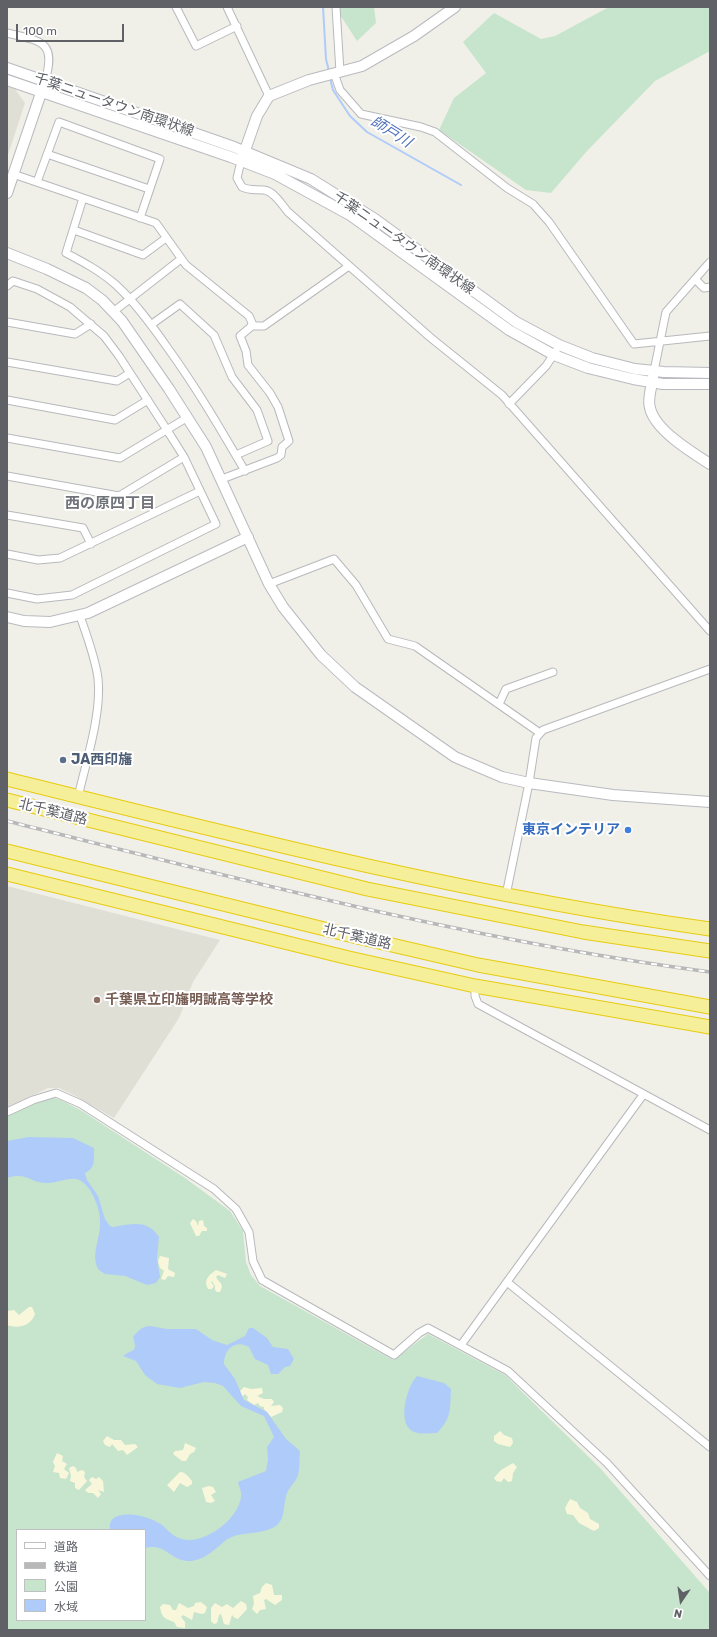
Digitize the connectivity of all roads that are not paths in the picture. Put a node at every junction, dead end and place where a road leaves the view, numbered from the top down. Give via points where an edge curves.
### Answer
1 (176, 7) edge
2 (227, 7) edge
3 (336, 7) edge
4 (455, 7) edge
5 (237, 26) junction
6 (7, 33) edge
7 (7, 68) edge
8 (337, 73) junction
9 (7, 80) edge
10 (45, 81) junction
11 (41, 92) junction
12 (269, 96) junction
13 (47, 154) junction
14 (243, 156) junction
15 (13, 174) junction
16 (37, 182) junction
17 (149, 189) junction
18 (7, 193) edge
19 (83, 198) junction
20 (140, 218) junction
21 (74, 230) junction
22 (166, 238) junction
23 (7, 253) edge
24 (181, 259) junction
25 (710, 262) edge
26 (349, 266) junction
27 (694, 279) junction
28 (7, 286) edge
29 (710, 287) edge
30 (130, 298) junction
31 (114, 312) junction
32 (7, 322) edge
33 (91, 324) junction
34 (152, 324) junction
35 (251, 326) junction
36 (710, 336) edge
37 (660, 341) junction
38 (556, 350) junction
39 (7, 362) edge
40 (654, 371) junction
41 (130, 373) junction
42 (710, 373) edge
43 (652, 382) junction
44 (710, 384) edge
45 (7, 400) edge
46 (148, 400) junction
47 (509, 404) junction
48 (188, 417) junction
49 (167, 430) junction
50 (7, 438) edge
51 (236, 455) junction
52 (184, 457) junction
53 (710, 464) edge
54 (244, 471) junction
55 (7, 476) edge
56 (222, 479) junction
57 (200, 491) junction
58 (7, 515) edge
59 (248, 537) junction
60 (91, 544) junction
61 (7, 554) edge
62 (269, 584) junction
63 (7, 593) edge
64 (80, 616) junction
65 (7, 617) edge
66 (710, 631) edge
67 (710, 669) edge
68 (553, 672) dead end
69 (499, 704) junction
70 (540, 733) junction
71 (7, 779) edge
72 (529, 783) junction
73 (78, 797) junction
74 (7, 800) edge
75 (710, 802) edge
76 (7, 851) edge
77 (7, 874) edge
78 (506, 895) junction
79 (710, 929) edge
80 (710, 951) edge
81 (475, 986) junction
82 (710, 1007) edge
83 (710, 1026) edge
84 (643, 1095) junction
85 (7, 1112) edge
86 (710, 1130) edge
87 (507, 1282) junction
88 (461, 1345) junction
89 (710, 1447) edge
90 (710, 1576) edge

1 - 5 street via 196,46
2 - 5 street
3 - 8 street
4 - 8 street via 414,36 362,66
5 - 12 street
6 - 10 street via 31,38 46,47 50,60
7 - 10 street, 千葉ニュータウン南環状線
8 - 12 street via 310,80
8 - 37 street via 340,90 361,114 435,132 507,188 533,204 549,222 634,344
9 - 11 street, 千葉ニュータウン南環状線
10 - 11 street
10 - 14 street, 千葉ニュータウン南環状線
11 - 14 street, 千葉ニュータウン南環状線
11 - 15 street
12 - 14 street via 257,116
13 - 16 street
13 - 17 street
13 - 17 street via 59,122 160,159
14 - 26 street via 237,178 242,187 252,191 270,192 288,212
14 - 38 street, 千葉ニュータウン南環状線 via 311,179 336,194 375,219
15 - 16 street
15 - 18 street
16 - 19 street
17 - 20 street
19 - 20 street
19 - 21 street
20 - 22 street via 156,224
21 - 22 street via 143,255
21 - 30 street via 66,253 105,276
22 - 24 street
23 - 31 street via 70,279 86,288
24 - 30 street
24 - 35 street via 249,316 253,323
25 - 27 street
26 - 35 street via 264,326
26 - 47 street via 430,338 502,395
27 - 29 street via 704,288
27 - 37 street via 666,312
28 - 33 street via 12,282 37,289 70,307
30 - 31 street
30 - 34 street
31 - 48 street via 136,339
32 - 33 street via 75,334
33 - 41 street via 112,347
34 - 51 street via 195,386
34 - 51 street via 180,304 214,334 232,377 257,410 268,441
35 - 54 street via 240,336 246,351 247,363 278,407 289,441 282,447 280,457
36 - 37 street
37 - 40 street
38 - 40 street, 千葉ニュータウン南環状線
38 - 43 street, 千葉ニュータウン南環状線 via 588,368
38 - 47 street via 546,366
39 - 41 street via 117,381
40 - 42 street, 千葉ニュータウン南環状線
40 - 43 street
41 - 46 street
43 - 44 street, 千葉ニュータウン南環状線
43 - 53 street via 649,406 657,423
45 - 46 street via 115,420
46 - 49 street
47 - 66 street
48 - 49 street
48 - 56 street
49 - 50 street via 120,458
49 - 52 street
51 - 54 street
52 - 55 street via 119,496
52 - 57 street
54 - 56 street
56 - 59 street
57 - 60 street
57 - 63 street via 216,524 72,594 37,598
58 - 60 street via 83,528
59 - 62 street
59 - 64 street
60 - 61 street via 60,558 48,560
62 - 69 street via 334,559 356,585 388,639 415,646
62 - 72 street via 309,642 355,687 455,757 485,770
64 - 65 street via 50,622 24,621
64 - 73 street via 94,658 99,696
67 - 70 street
68 - 69 street via 506,689
69 - 70 street
70 - 72 street via 536,738
71 - 73 highway, 北千葉道路
72 - 75 street via 620,796
72 - 78 street
73 - 78 highway, 北千葉道路 via 354,864
74 - 80 highway, 北千葉道路 via 367,889 583,932
76 - 82 highway, 北千葉道路 via 478,964
77 - 81 highway, 北千葉道路 via 349,958
78 - 79 highway, 北千葉道路
81 - 83 highway, 北千葉道路
81 - 84 street via 478,1004
84 - 86 street
84 - 87 street
85 - 88 street via 56,1093 81,1104 214,1189 236,1209 249,1232 253,1261 262,1280 394,1355 428,1328
87 - 88 street
87 - 89 street
88 - 90 street via 508,1370 607,1463

